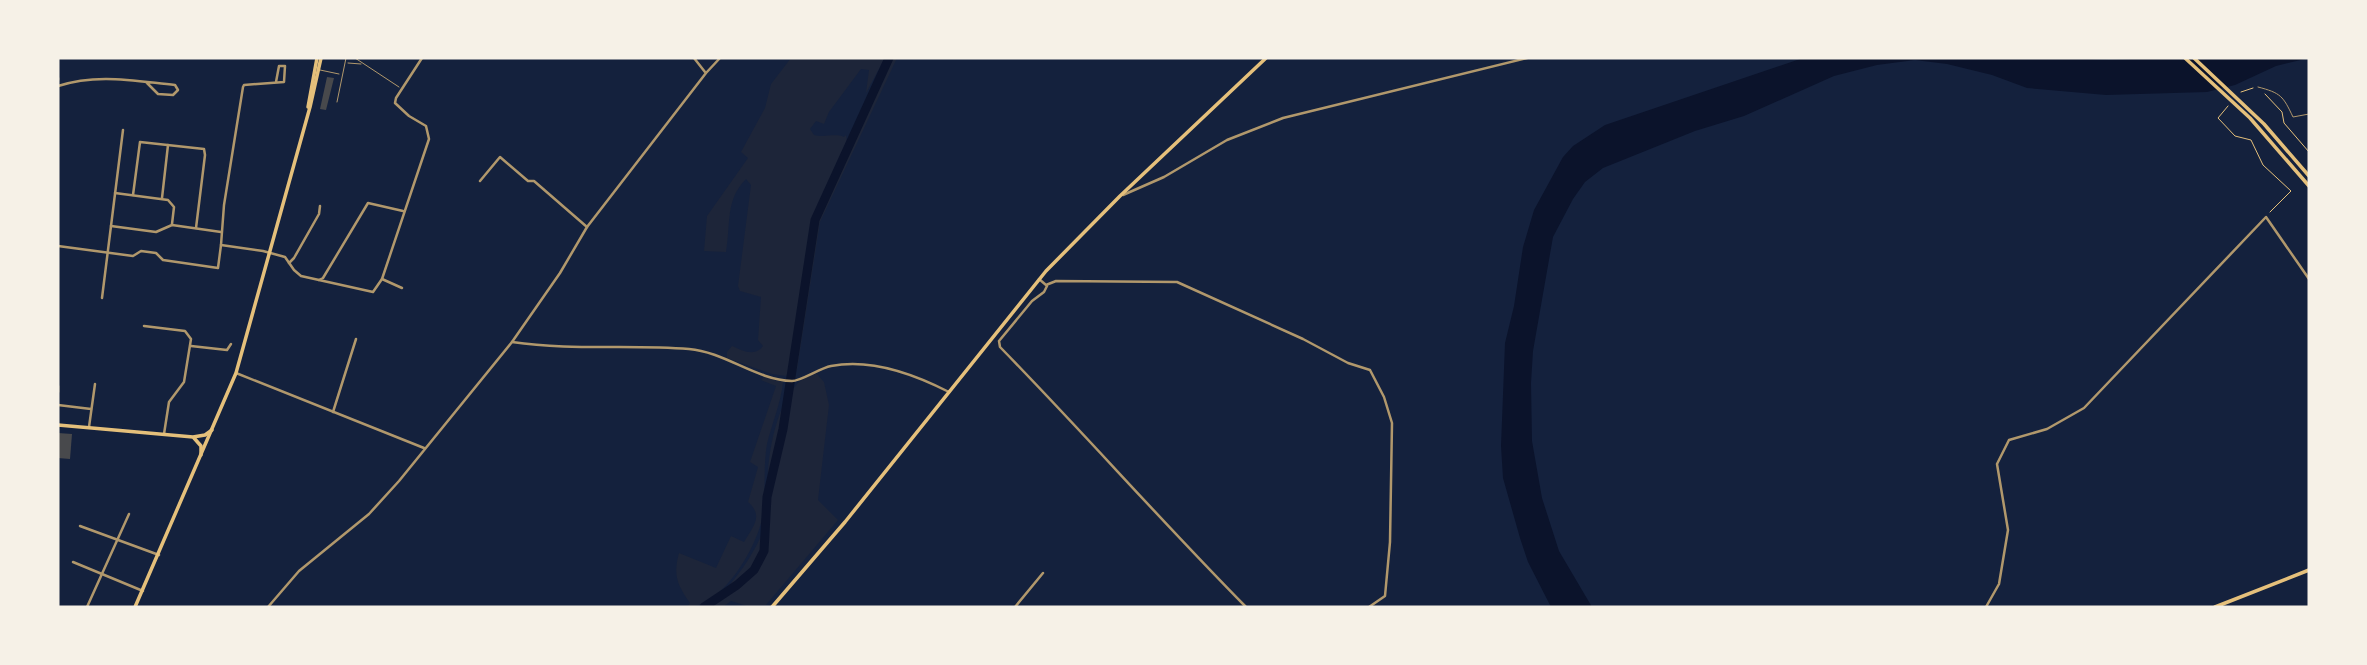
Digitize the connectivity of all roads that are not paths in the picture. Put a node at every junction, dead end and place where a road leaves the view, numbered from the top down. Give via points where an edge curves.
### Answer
1 (319, 58) edge
2 (346, 58) edge
3 (355, 58) edge
4 (422, 58) edge
5 (694, 58) edge
6 (720, 58) edge
7 (1266, 58) edge
8 (1527, 58) edge
9 (2185, 58) edge
10 (2194, 58) edge
11 (345, 62) junction
12 (363, 64) junction
13 (318, 69) junction
14 (706, 73) junction
15 (342, 74) junction
16 (146, 82) junction
17 (276, 82) junction
18 (58, 86) edge
19 (2258, 87) dead end
20 (401, 89) junction
21 (337, 102) dead end
22 (2309, 114) edge
23 (304, 126) junction
24 (123, 130) dead end
25 (169, 144) junction
26 (2309, 176) edge
27 (480, 181) dead end
28 (2309, 186) edge
29 (115, 193) junction
30 (133, 195) junction
31 (1120, 196) junction
32 (162, 198) junction
33 (320, 206) dead end
34 (403, 211) junction
35 (172, 225) junction
36 (111, 226) junction
37 (587, 227) junction
38 (196, 228) junction
39 (221, 232) junction
40 (221, 245) junction
41 (58, 246) edge
42 (108, 253) junction
43 (270, 253) junction
44 (289, 262) junction
45 (382, 279) junction
46 (1039, 279) junction
47 (2309, 279) edge
48 (319, 280) junction
49 (1047, 285) junction
50 (402, 288) dead end
51 (102, 298) dead end
52 (144, 326) dead end
53 (356, 338) dead end
54 (512, 342) junction
55 (232, 344) dead end
56 (191, 346) junction
57 (236, 373) junction
58 (95, 384) dead end
59 (58, 386) edge
60 (58, 392) edge
61 (949, 393) junction
62 (58, 405) edge
63 (91, 409) junction
64 (333, 412) junction
65 (58, 425) edge
66 (89, 427) junction
67 (213, 429) junction
68 (164, 434) junction
69 (193, 437) junction
70 (425, 448) junction
71 (200, 461) junction
72 (129, 514) dead end
73 (80, 526) dead end
74 (117, 540) junction
75 (159, 555) junction
76 (73, 562) dead end
77 (2309, 570) edge
78 (1043, 573) dead end
79 (101, 574) junction
80 (143, 591) junction
81 (87, 607) edge
82 (135, 607) edge
83 (268, 607) edge
84 (772, 607) edge
85 (1015, 607) edge
86 (1246, 607) edge
87 (1369, 607) edge
88 (1986, 607) edge
89 (2215, 607) edge

1 - 13 main road
1 - 23 main road
2 - 11 lane
3 - 12 lane
4 - 20 street
5 - 14 street
6 - 14 street
7 - 31 main road
8 - 31 street via 1283,118 1227,140 1164,177
9 - 28 main road via 2238,106
10 - 26 main road via 2243,102
11 - 12 lane
11 - 15 lane
12 - 20 lane
13 - 15 lane
13 - 23 main road
14 - 37 street
15 - 21 lane
16 - 16 street via 158,94 173,95 177,90 176,85
16 - 18 street via 86,78
17 - 17 street via 279,66 285,66 284,82
17 - 39 street via 244,85
19 - 22 lane via 2276,92 2293,117
20 - 34 street via 397,107 426,126 429,134
23 - 43 main road
24 - 29 street
25 - 30 street via 140,142
25 - 32 street
25 - 38 street via 205,151
27 - 37 street via 500,157
29 - 30 street
29 - 36 street
30 - 32 street
31 - 46 main road
32 - 35 street via 173,204
33 - 44 street
34 - 45 street
34 - 48 street via 368,203
35 - 36 street via 156,232
35 - 38 street
36 - 42 street
37 - 54 street
38 - 39 street
39 - 40 street
40 - 42 street via 218,268 163,260 156,253
40 - 43 street
41 - 42 street
42 - 51 street
43 - 44 street
43 - 57 main road
44 - 48 street via 301,276
45 - 48 street via 373,292
45 - 50 street
46 - 49 street
46 - 61 main road
47 - 88 street via 2266,217 2084,408 2046,429 2009,439 1997,464 2008,530 1999,584
49 - 86 street via 999,341 1000,347
49 - 87 street via 1056,281 1177,282 1370,370 1390,412 1392,434 1385,596
52 - 56 street via 186,331
53 - 64 street
54 - 61 street via 572,348 691,349 794,381 827,367 868,363
54 - 70 street
55 - 56 street via 227,350
56 - 68 street via 184,383 169,402
57 - 64 street
57 - 67 main road
58 - 63 street
59 - 60 street
61 - 84 main road
62 - 63 street
63 - 66 street
64 - 70 street
65 - 66 main road
66 - 68 main road
67 - 69 main road
67 - 71 main road
68 - 69 main road
69 - 71 main road via 201,446
70 - 83 street via 369,514 299,571
71 - 75 main road
72 - 74 street
73 - 74 street
74 - 75 street
74 - 79 street
75 - 80 main road
76 - 79 street
77 - 89 main road
78 - 85 street
79 - 80 street
79 - 81 street
80 - 82 main road

